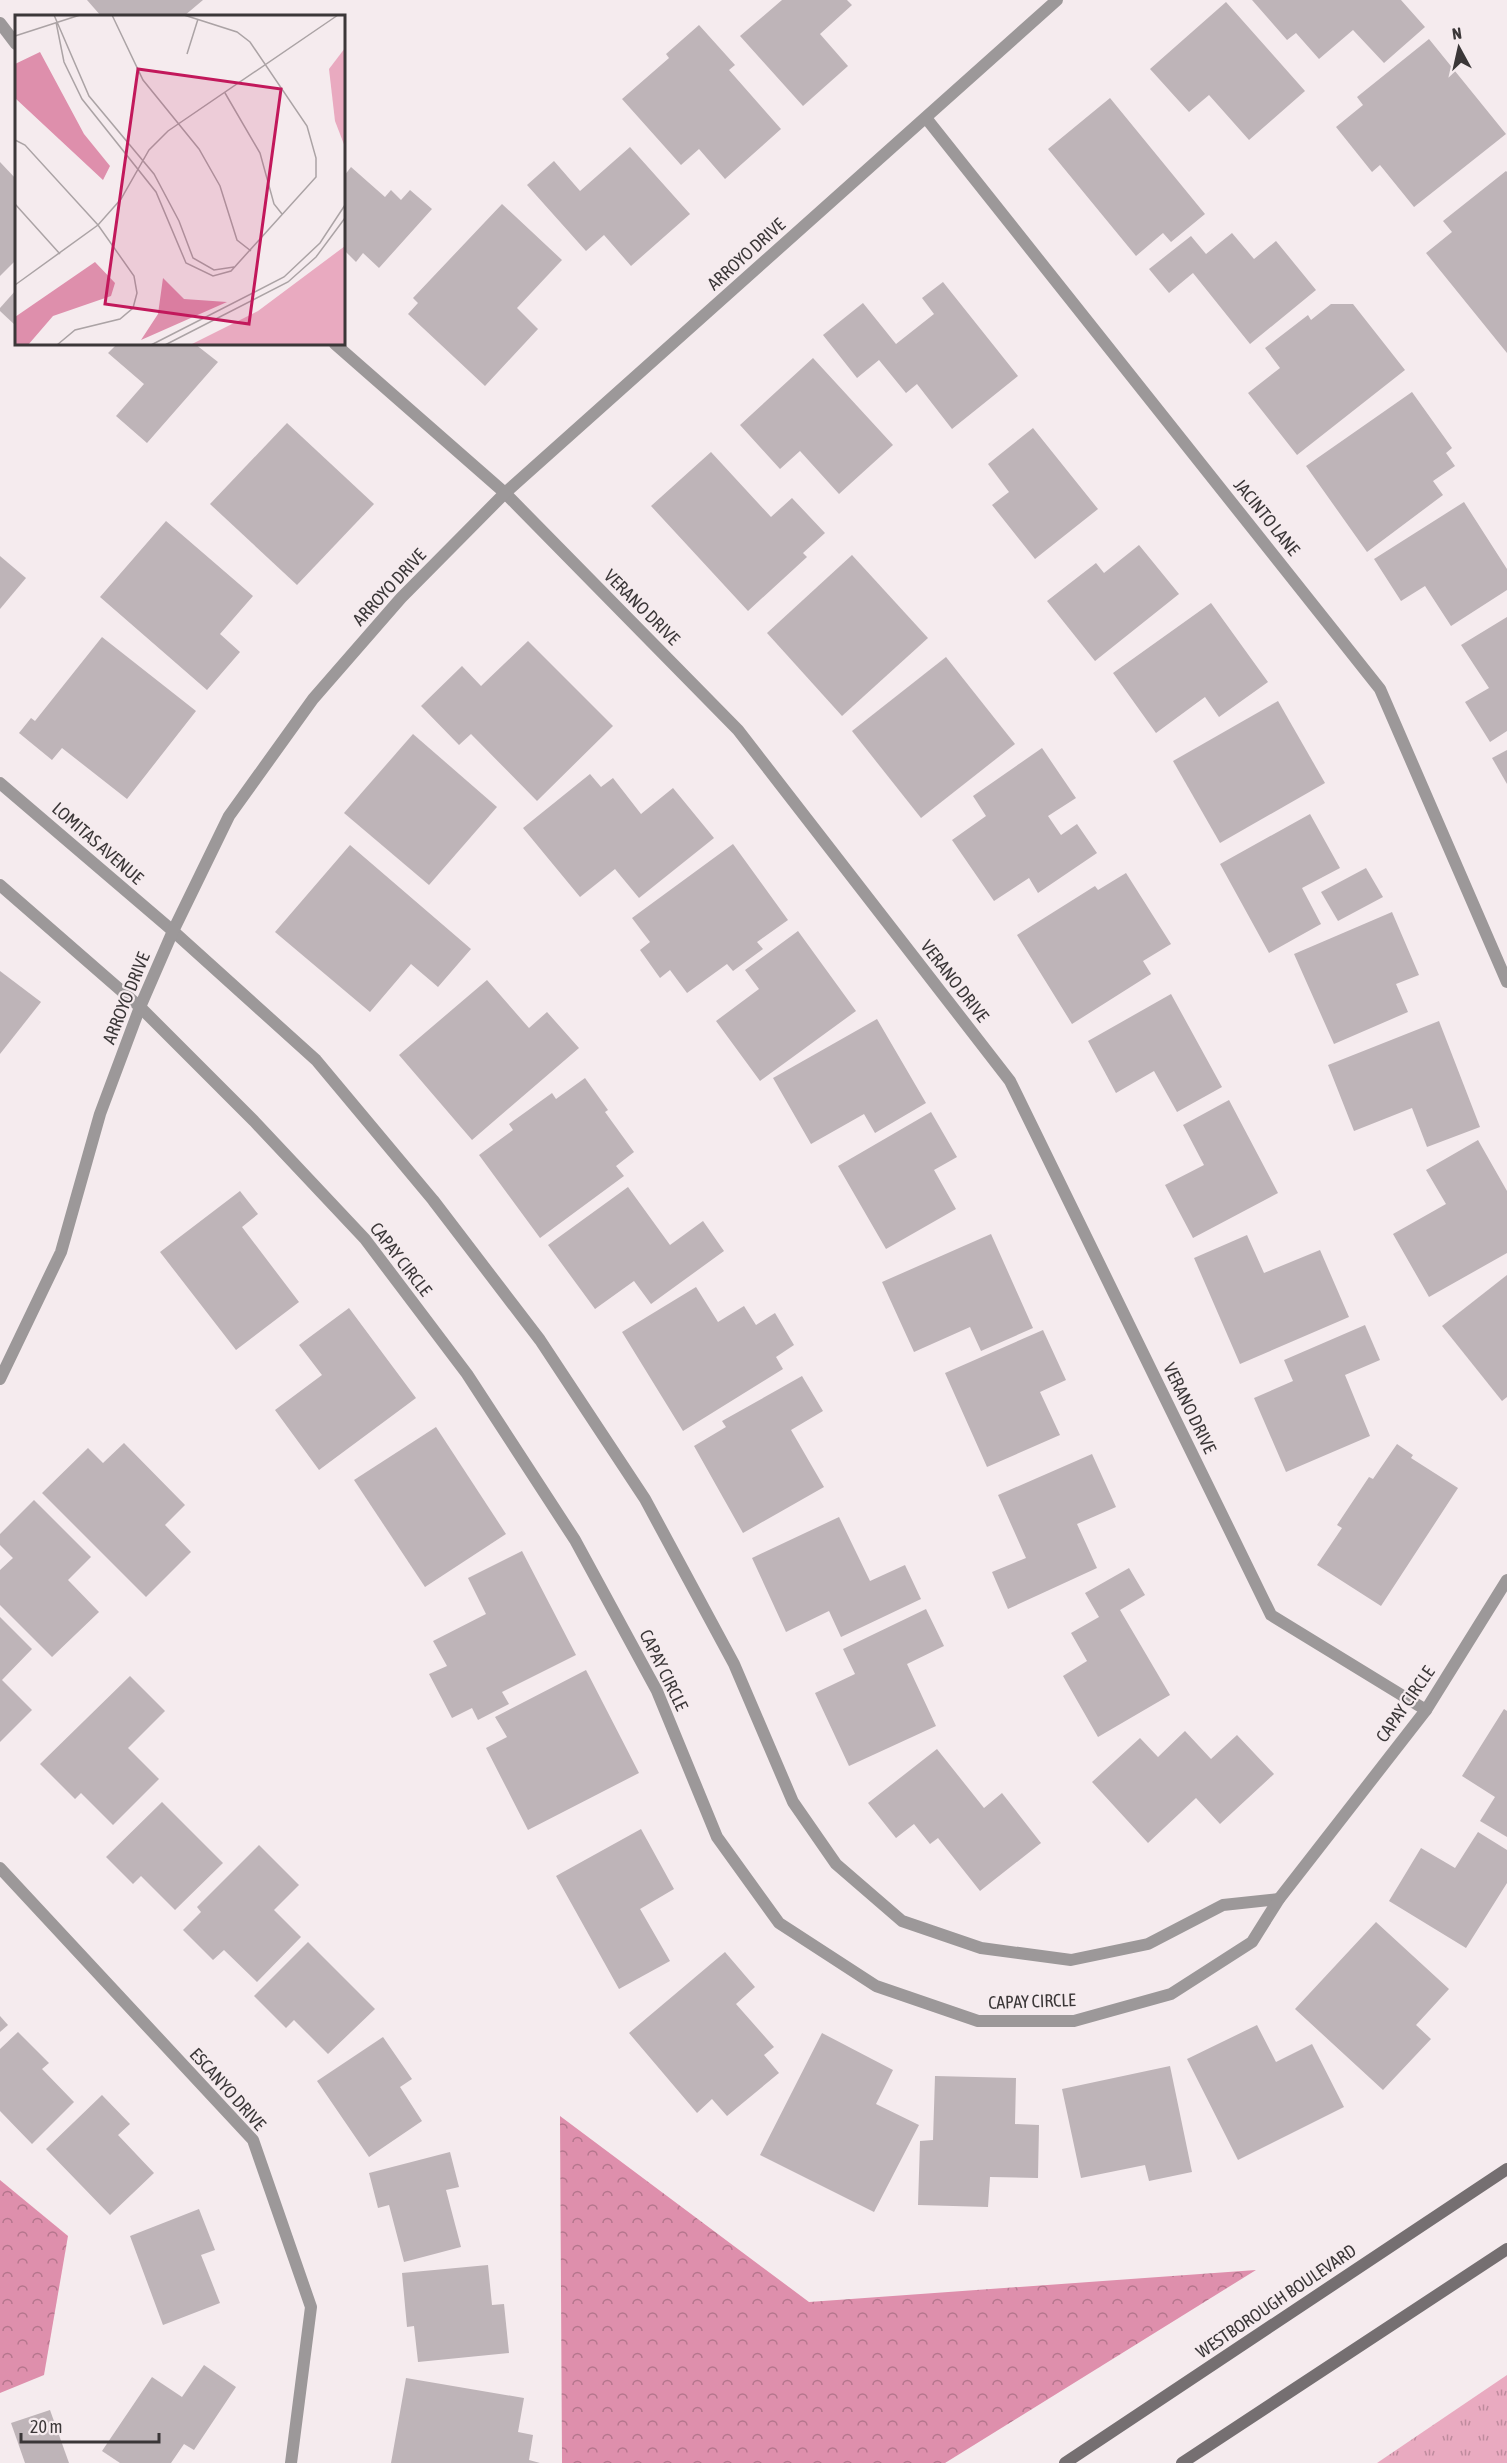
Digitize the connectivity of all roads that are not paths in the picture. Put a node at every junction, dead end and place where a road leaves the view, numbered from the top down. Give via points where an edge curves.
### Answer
1 (1056, 0) edge
2 (0, 23) edge
3 (15, 43) edge
4 (926, 118) junction
5 (336, 345) edge
6 (505, 493) junction
7 (0, 783) edge
8 (0, 885) edge
9 (173, 931) junction
10 (1507, 982) edge
11 (140, 1007) junction
12 (0, 1379) edge
13 (1507, 1580) edge
14 (1426, 1710) junction
15 (0, 1868) edge
16 (1279, 1899) junction
17 (1507, 2169) edge
18 (1507, 2249) edge
19 (291, 2463) edge
20 (1065, 2463) edge
21 (1182, 2463) edge

1 - 4 street, ARROYO DRIVE
2 - 3 street
4 - 6 street, ARROYO DRIVE
4 - 10 street, JACINTO LANE via 1380,689
5 - 6 street, VERANO DRIVE
6 - 9 street, ARROYO DRIVE via 401,598 313,699 229,816
6 - 14 street, VERANO DRIVE via 738,730 1010,1081 1271,1616
7 - 9 street, LOMITAS AVENUE
8 - 11 street
9 - 11 street, ARROYO DRIVE
9 - 16 street via 316,1060 433,1200 540,1340 645,1499 734,1664 793,1802 836,1864 902,1921 981,1948 1071,1960 1148,1944 1223,1905
11 - 12 street, ARROYO DRIVE via 100,1114 61,1252
11 - 16 street, CAPAY CIRCLE via 365,1239 467,1374 575,1540 657,1691 717,1837 779,1923 876,1986 978,2021 1074,2021 1171,1994 1252,1942
13 - 14 street, CAPAY CIRCLE
14 - 16 street, CAPAY CIRCLE
15 - 19 street, ESCANYO DRIVE via 253,2140 311,2307
17 - 20 main road, WESTBOROUGH BOULEVARD
18 - 21 main road

